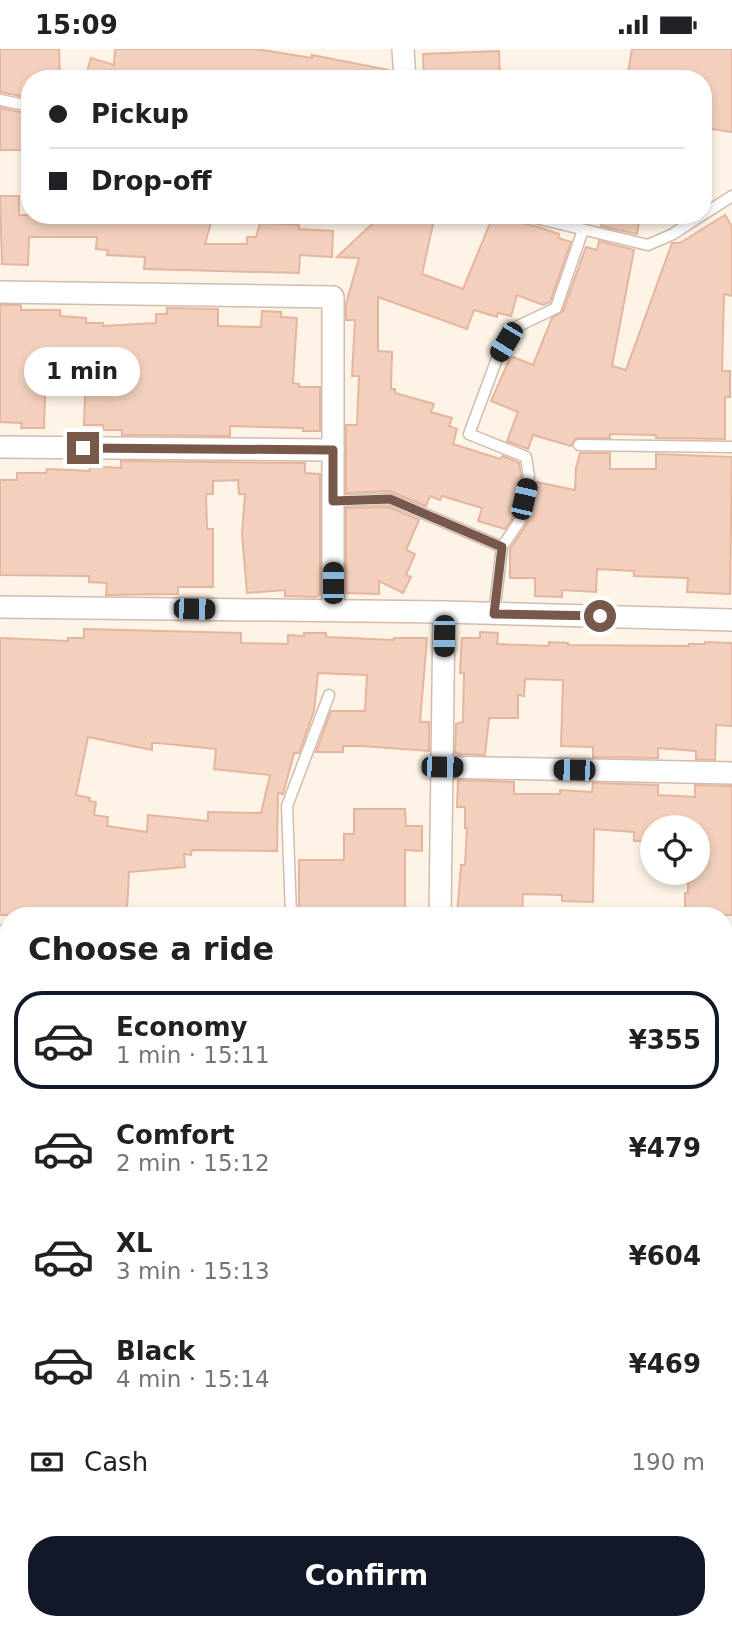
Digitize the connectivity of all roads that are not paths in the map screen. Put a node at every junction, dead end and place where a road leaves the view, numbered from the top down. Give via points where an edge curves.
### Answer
1 (403, 49) edge
2 (404, 70) edge
3 (0, 100) edge
4 (21, 104) edge
5 (732, 196) edge
6 (712, 209) edge
7 (559, 224) edge
8 (689, 224) edge
9 (583, 230) junction
10 (0, 292) edge
11 (579, 445) dead end
12 (0, 447) edge
13 (732, 447) edge
14 (333, 450) junction
15 (333, 501) junction
16 (502, 547) junction
17 (0, 607) edge
18 (333, 610) junction
19 (444, 612) junction
20 (494, 614) junction
21 (732, 620) edge
22 (329, 695) dead end
23 (442, 767) junction
24 (732, 773) edge
25 (290, 907) edge
26 (440, 907) edge

1 - 2 street
3 - 4 lane
5 - 6 lane
7 - 9 lane
8 - 9 lane via 648,245
9 - 16 lane via 556,308 514,328 498,356 468,434 526,457 529,476 519,522
10 - 14 street via 333,297
11 - 13 lane
12 - 14 street
14 - 15 street
15 - 16 lane via 390,499
15 - 18 street
16 - 20 lane
17 - 18 street
18 - 19 street
19 - 20 street
19 - 23 street
20 - 21 street
22 - 25 lane via 287,806
23 - 24 street
23 - 26 street

